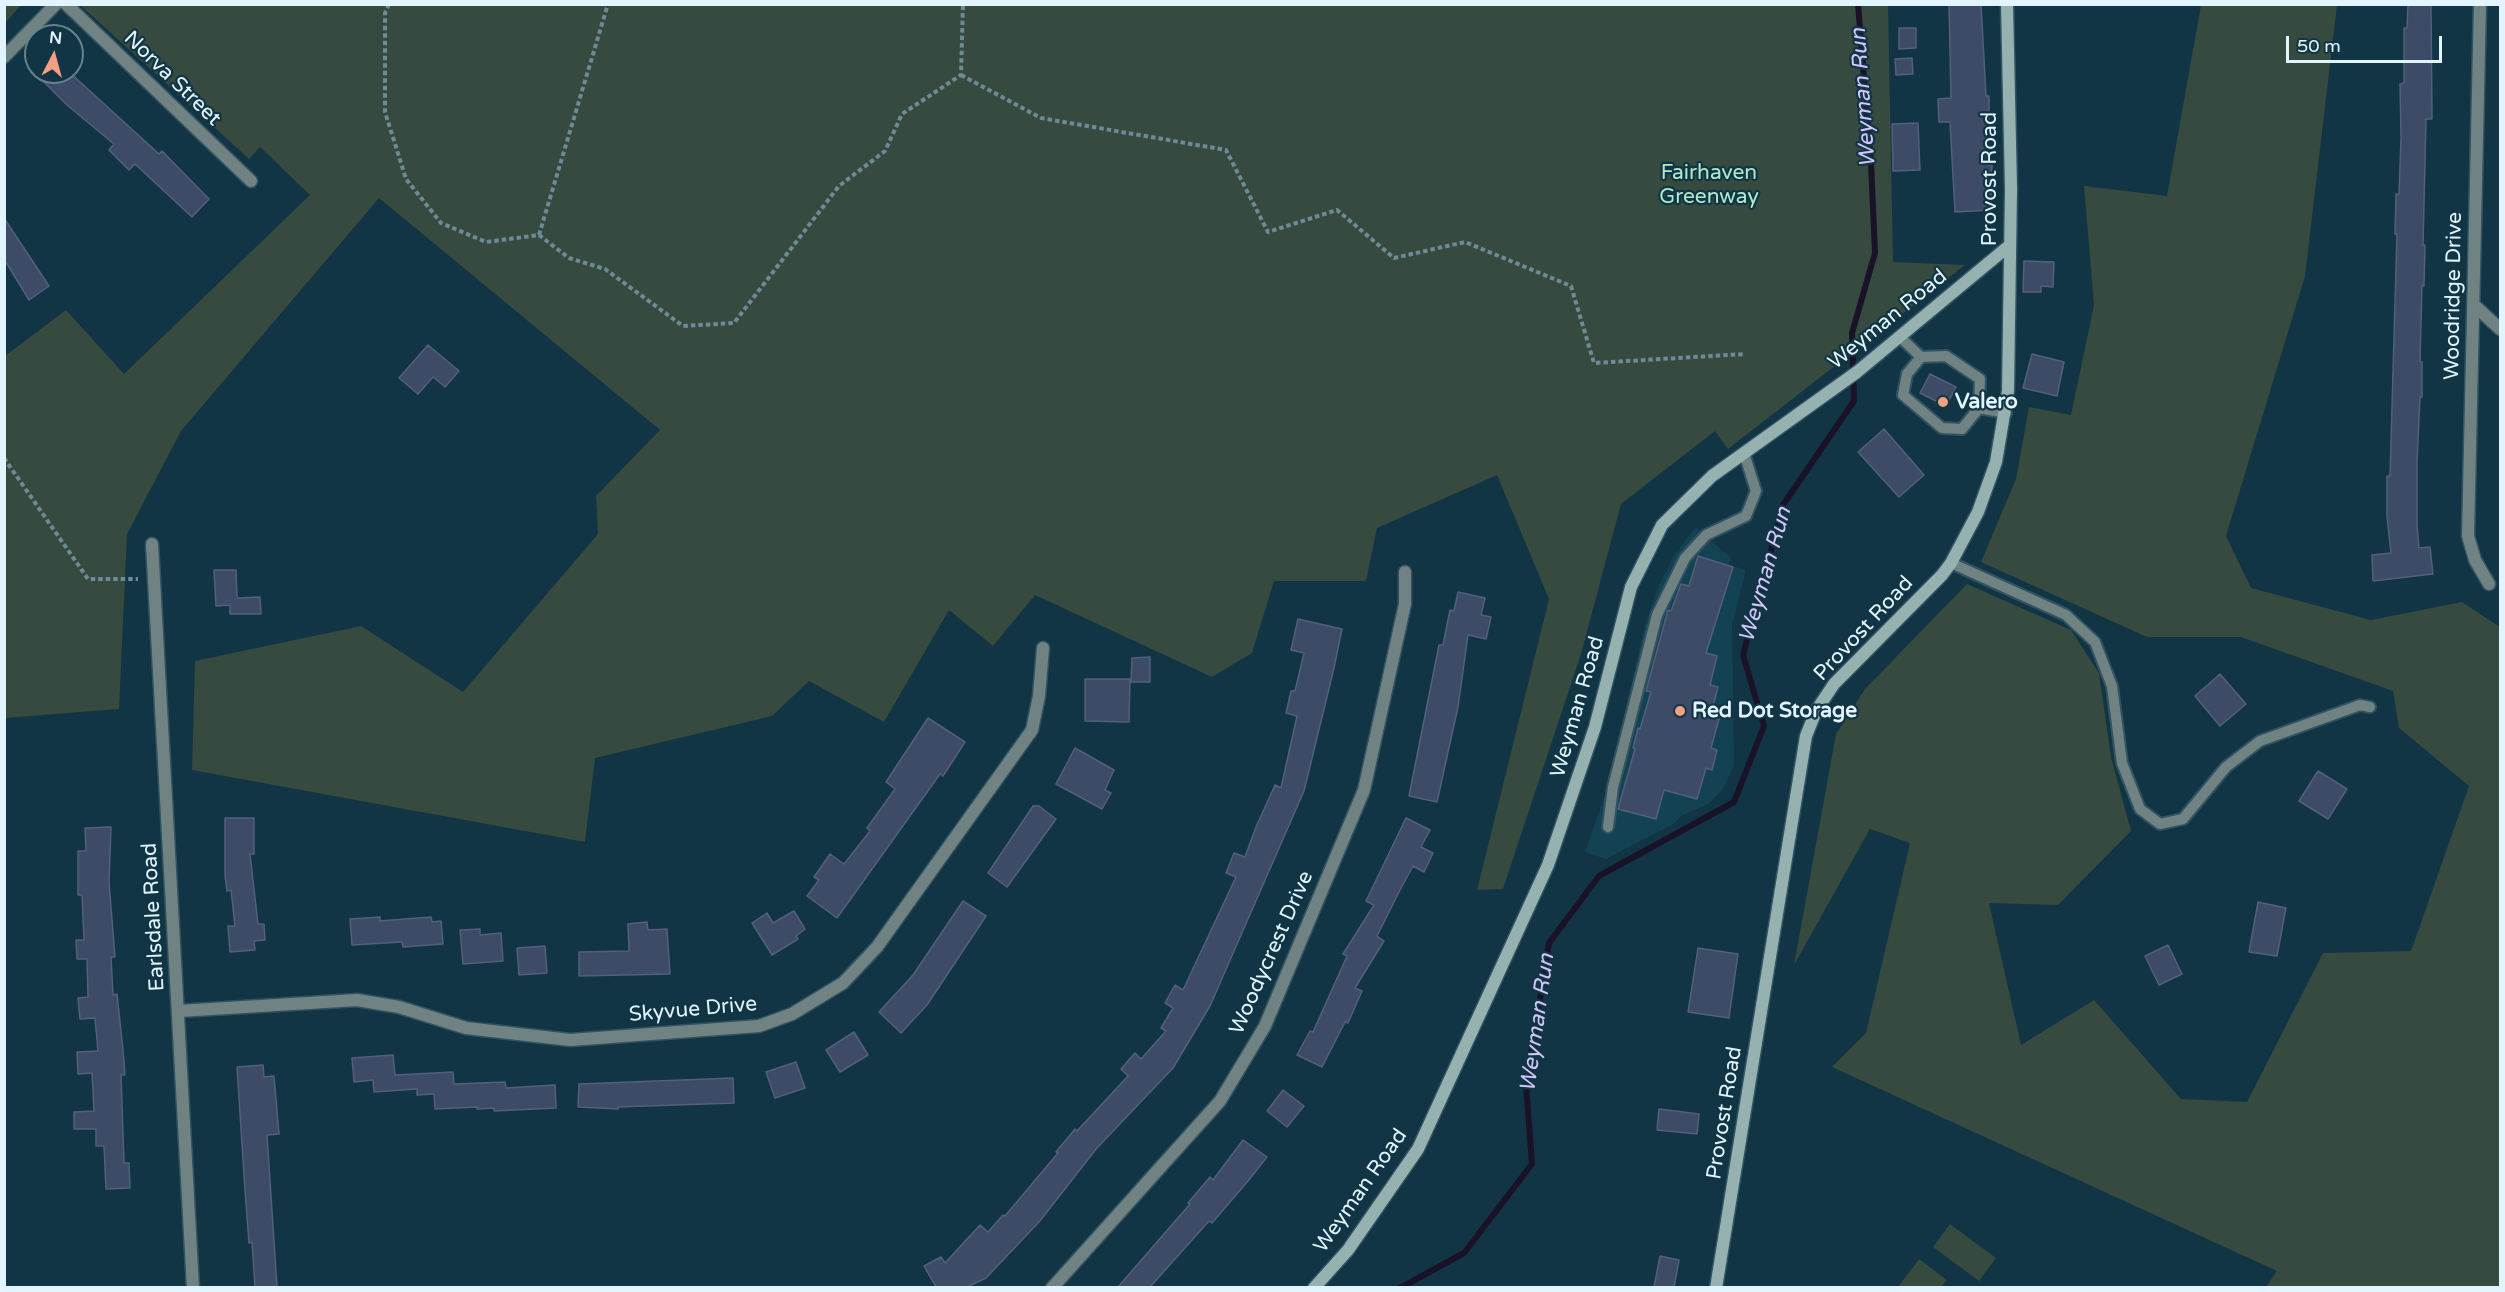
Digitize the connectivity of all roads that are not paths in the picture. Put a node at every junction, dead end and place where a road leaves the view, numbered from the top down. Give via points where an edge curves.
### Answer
1 (56, 4) edge
2 (66, 4) edge
3 (2007, 4) edge
4 (2480, 4) edge
5 (4, 57) edge
6 (251, 182) dead end
7 (2010, 245) junction
8 (2474, 305) junction
9 (2500, 328) edge
10 (1898, 339) junction
11 (1921, 357) junction
12 (1979, 408) junction
13 (2006, 413) junction
14 (1744, 453) junction
15 (152, 544) dead end
16 (1951, 563) junction
17 (1405, 572) dead end
18 (2489, 584) dead end
19 (1043, 648) dead end
20 (2370, 707) dead end
21 (1608, 827) dead end
22 (179, 1011) junction
23 (193, 1287) edge
24 (1052, 1287) edge
25 (1314, 1287) edge
26 (1716, 1287) edge

1 - 5 street
2 - 6 street, Norva Street
3 - 7 street, Provost Road
4 - 8 street, Woodridge Drive
7 - 10 street, Weyman Road
7 - 13 street, Provost Road
8 - 9 street
8 - 18 street, Woodridge Drive via 2468,536 2475,560
10 - 11 lane
10 - 14 street, Weyman Road
11 - 12 lane via 1946,356 1980,379
11 - 12 lane via 1907,374 1903,395 1942,428 1962,429
12 - 13 lane
13 - 16 street, Provost Road via 1996,462 1978,512
14 - 21 lane via 1756,491 1746,516 1706,536 1685,558 1657,615 1613,787
14 - 25 street, Weyman Road via 1712,476 1662,525 1631,587 1595,727 1548,865 1418,1149 1348,1250
15 - 22 street, Earlsdale Road
16 - 20 lane via 2067,615 2095,642 2112,686 2122,763 2140,809 2160,824 2183,819 2226,767 2260,741 2360,705
16 - 26 street, Provost Road via 1834,684 1816,711 1806,736
17 - 24 street, Woodycrest Drive via 1405,603 1364,790 1264,1026 1220,1101
19 - 22 street, Skyvue Drive via 1032,730 876,947 843,983 792,1014 759,1026 570,1040 466,1028 399,1007 357,1000
22 - 23 street, Earlsdale Road

